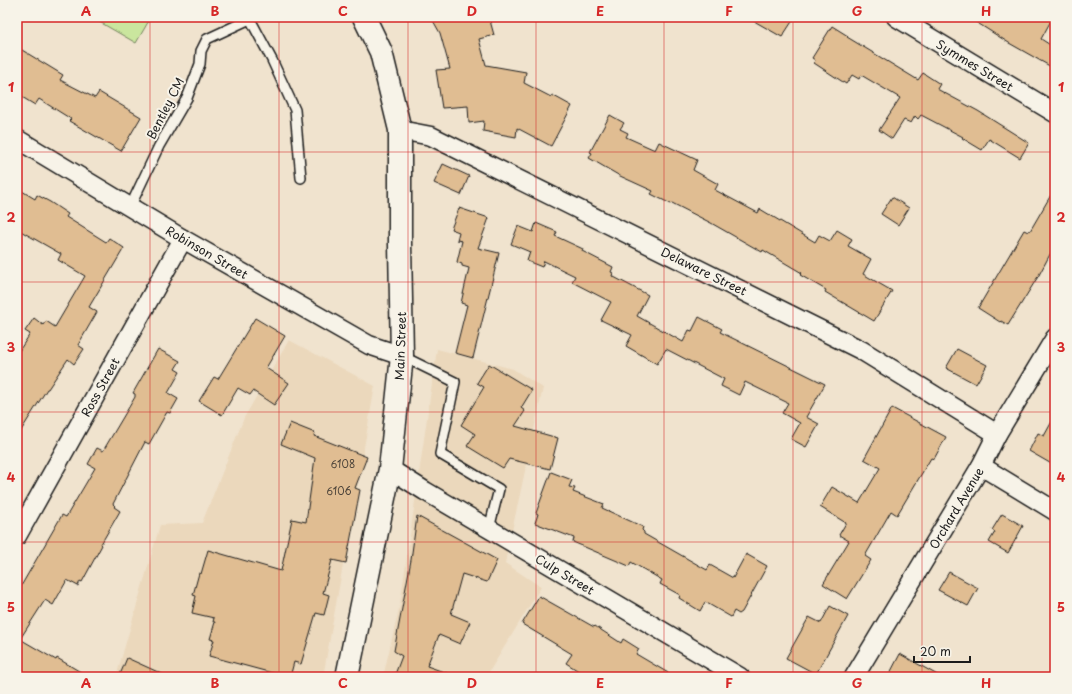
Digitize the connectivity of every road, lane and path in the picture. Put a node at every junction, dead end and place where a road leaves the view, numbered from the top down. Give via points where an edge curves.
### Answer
1 (364, 17) edge
2 (896, 17) edge
3 (249, 18) edge
4 (1055, 113) edge
5 (400, 130) junction
6 (17, 139) edge
7 (301, 178) dead end
8 (130, 207) junction
9 (183, 239) junction
10 (1055, 338) edge
11 (402, 356) junction
12 (997, 434) junction
13 (982, 466) junction
14 (390, 469) junction
15 (1055, 511) edge
16 (489, 529) junction
17 (17, 536) edge
18 (347, 677) edge
19 (740, 677) edge
20 (854, 677) edge

1 - 5 street, Main Street via 381,52
2 - 4 street, Symmes Street
3 - 7 lane via 295,110
3 - 8 lane, Bentley CM via 207,39 200,51 200,64 186,98 159,146
5 - 11 street, Main Street
5 - 12 street, Delaware Street via 431,136 861,350
6 - 8 street, Robinson Street
8 - 9 street, Robinson Street
9 - 11 street, Robinson Street via 369,345
9 - 17 street, Ross Street
10 - 12 street, Orchard Avenue
11 - 14 street, Main Street
11 - 16 lane via 455,382 440,454 499,489
12 - 13 street, Orchard Avenue
13 - 15 street
13 - 20 street, Orchard Avenue
14 - 16 street, Culp Street
14 - 18 street, Main Street
16 - 19 street, Culp Street

